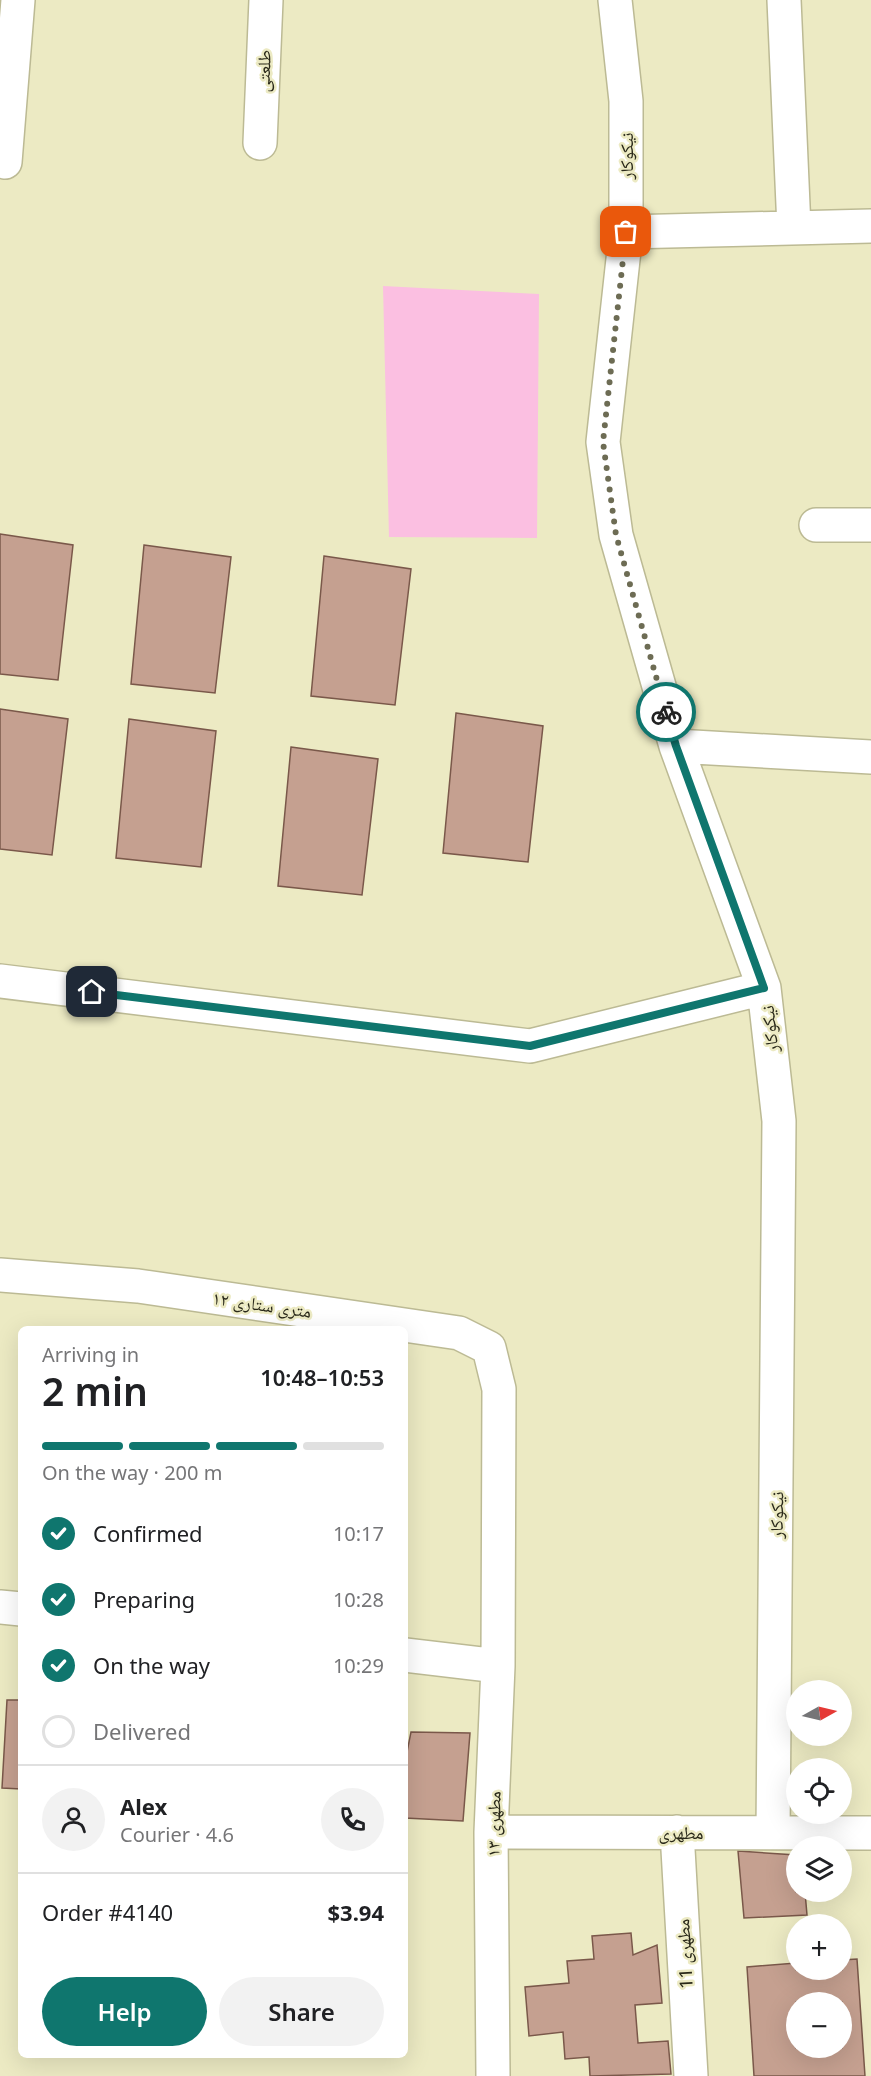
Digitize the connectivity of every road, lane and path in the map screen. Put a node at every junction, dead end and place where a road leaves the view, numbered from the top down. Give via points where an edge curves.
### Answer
1 (18, 0) edge
2 (266, 0) edge
3 (615, 0) edge
4 (784, 0) edge
5 (260, 143) dead end
6 (5, 162) dead end
7 (871, 226) edge
8 (794, 228) junction
9 (626, 232) junction
10 (816, 525) dead end
11 (871, 525) edge
12 (676, 746) junction
13 (871, 757) edge
14 (0, 981) edge
15 (764, 988) junction
16 (0, 1275) edge
17 (406, 1326) edge
18 (408, 1326) edge
19 (0, 1607) edge
20 (18, 1609) edge
21 (408, 1654) edge
22 (498, 1666) junction
23 (491, 1832) junction
24 (677, 1832) junction
25 (773, 1833) junction
26 (871, 1833) edge
27 (493, 2076) edge
28 (691, 2076) edge

1 - 6 street
2 - 5 street, طلعتی
3 - 9 street, نیکوکار via 626,101
4 - 8 street
7 - 8 street
8 - 9 street
9 - 12 street, نیکوکار via 603,442 616,535
10 - 11 street
12 - 13 street
12 - 15 street, نیکوکار
14 - 15 street via 530,1046
15 - 25 street, نیکوکار via 779,1121
16 - 17 street, ۱۲ متری ستاری via 138,1286
18 - 22 street, ۱۲ متری ستاری via 459,1334 489,1348 499,1389
19 - 20 street
21 - 22 street
22 - 23 street, مطهری ۱۳
23 - 24 street, مطهری
23 - 27 street, مطهری ۱۳
24 - 25 street, مطهری
24 - 28 street, مطهری 11
25 - 26 street, مطهری

